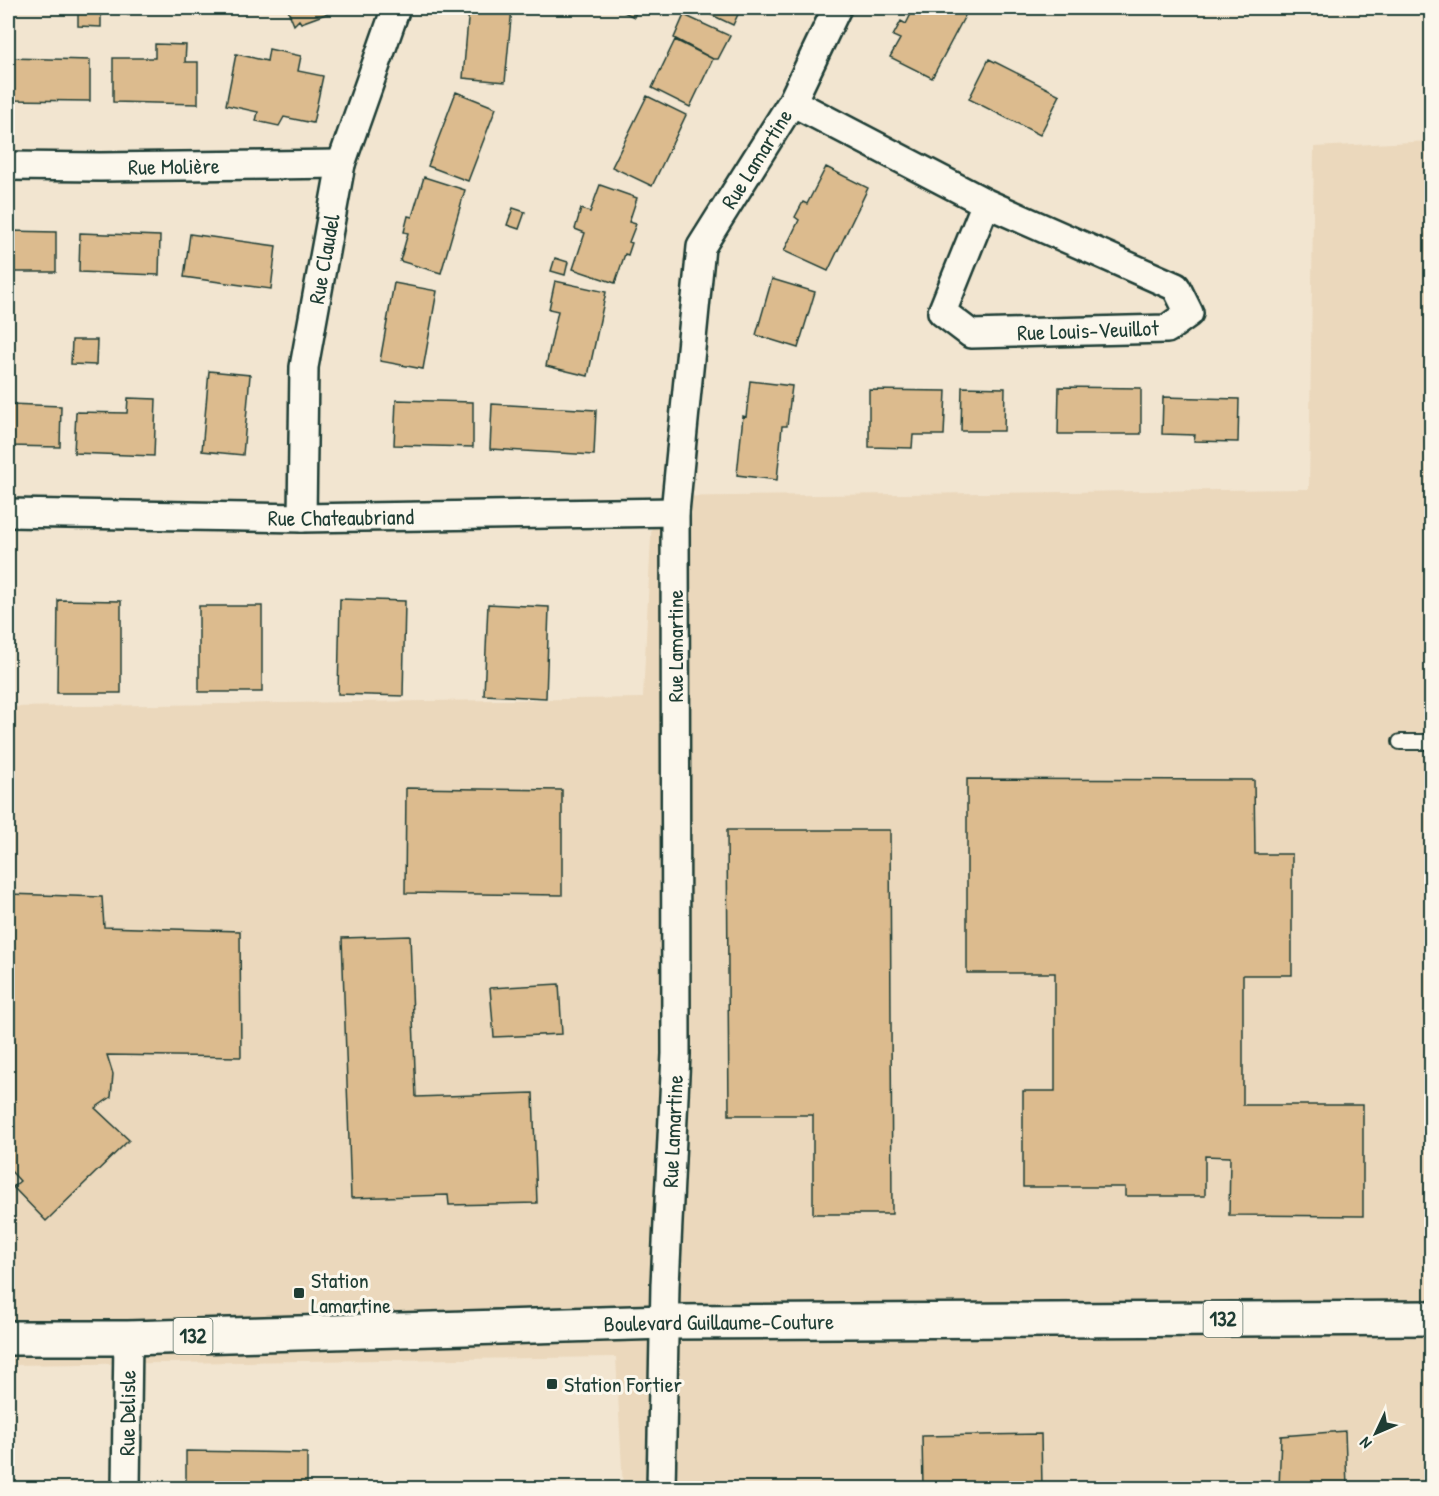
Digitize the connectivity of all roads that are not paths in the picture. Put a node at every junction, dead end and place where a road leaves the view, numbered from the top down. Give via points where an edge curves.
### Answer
1 (396, 8) edge
2 (837, 8) edge
3 (792, 102) junction
4 (341, 164) junction
5 (8, 166) edge
6 (986, 203) junction
7 (675, 512) junction
8 (8, 513) edge
9 (302, 518) junction
10 (1400, 742) dead end
11 (1431, 742) edge
12 (1431, 1318) edge
13 (665, 1322) junction
14 (8, 1338) edge
15 (128, 1338) junction
16 (126, 1488) edge
17 (661, 1488) edge

1 - 4 street, Rue Claudel
2 - 3 street, Rue Lamartine
3 - 6 street, Rue Louis-Veuillot
3 - 7 street, Rue Lamartine via 700,247
4 - 5 street, Rue Molière
4 - 9 street, Rue Claudel via 304,367
6 - 6 street, Rue Louis-Veuillot via 942,312 971,334 1167,329 1189,313 1176,287
7 - 9 street, Rue Chateaubriand
7 - 13 street, Rue Lamartine via 676,1054
8 - 9 street, Rue Chateaubriand
10 - 11 lane
12 - 13 main road, Boulevard Guillaume-Couture / 132
13 - 15 main road, Boulevard Guillaume-Couture / 132
13 - 17 street, Rue Lamartine
14 - 15 main road, Boulevard Guillaume-Couture / 132
15 - 16 street, Rue Delisle

